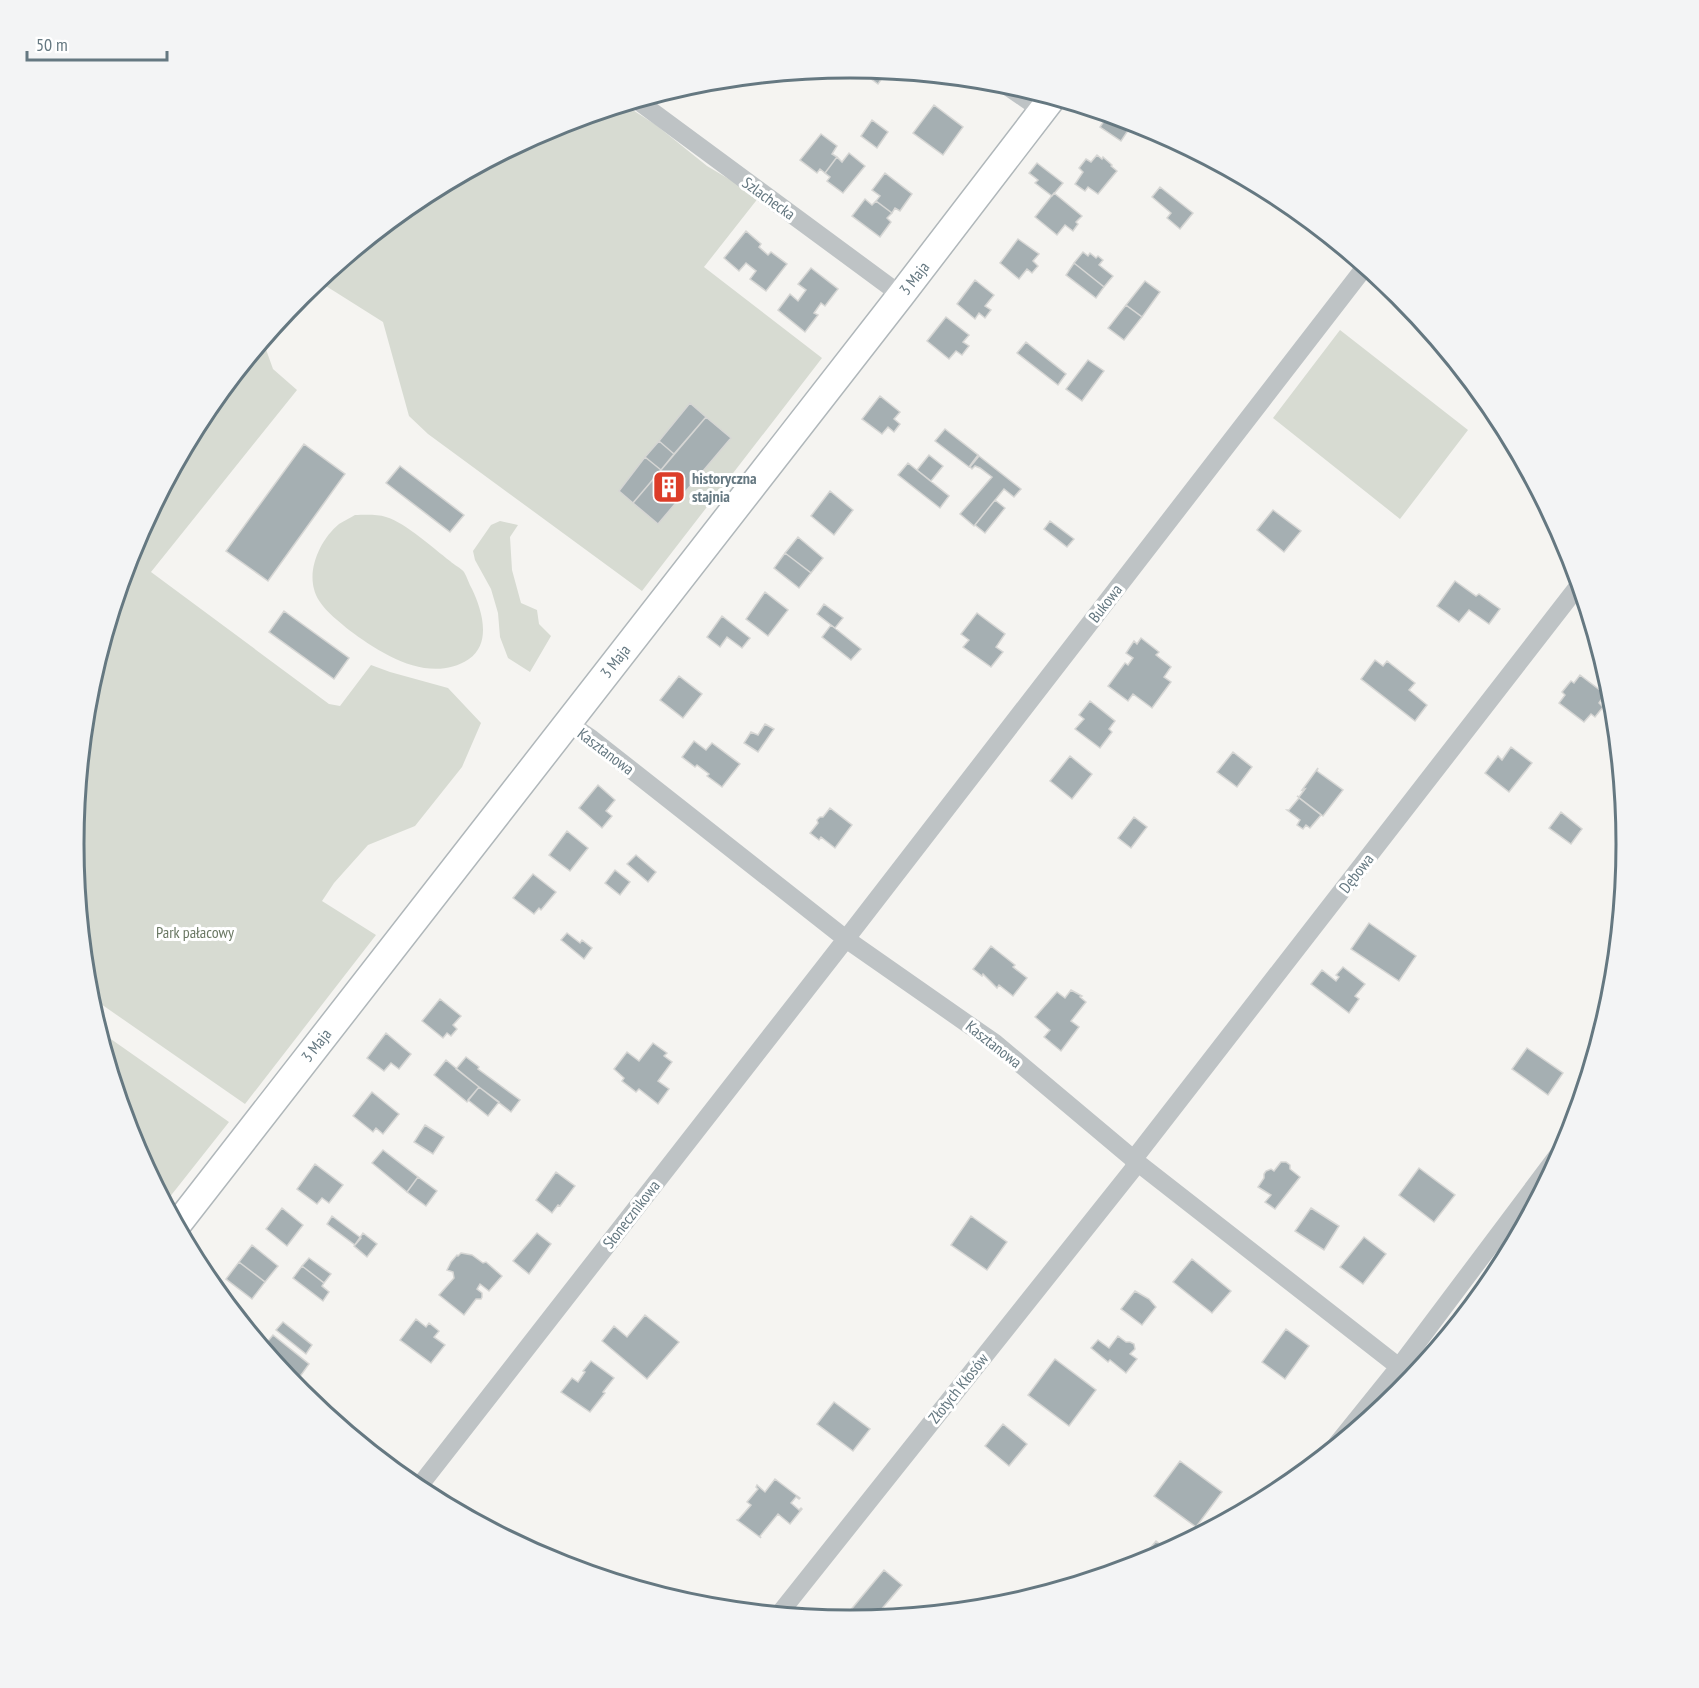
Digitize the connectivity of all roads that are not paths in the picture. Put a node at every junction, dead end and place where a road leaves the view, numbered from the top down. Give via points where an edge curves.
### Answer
1 (1048, 104) edge
2 (645, 106) edge
3 (1360, 273) edge
4 (901, 295) junction
5 (1573, 593) edge
6 (567, 722) junction
7 (846, 939) junction
8 (1135, 1162) junction
9 (1530, 1197) edge
10 (182, 1219) edge
11 (1413, 1362) edge
12 (1405, 1371) edge
13 (424, 1481) edge
14 (785, 1607) edge

1 - 4 street, 3 Maja
2 - 4 street, Szlachecka
3 - 7 street, Bukowa
4 - 6 street, 3 Maja
5 - 8 street, Dębowa
6 - 7 street, Kasztanowa
6 - 10 street, 3 Maja
7 - 8 street, Kasztanowa via 995,1043
7 - 13 street, Słonecznikowa
8 - 12 street, Kasztanowa
8 - 14 street, Złotych Kłosów
9 - 11 street

